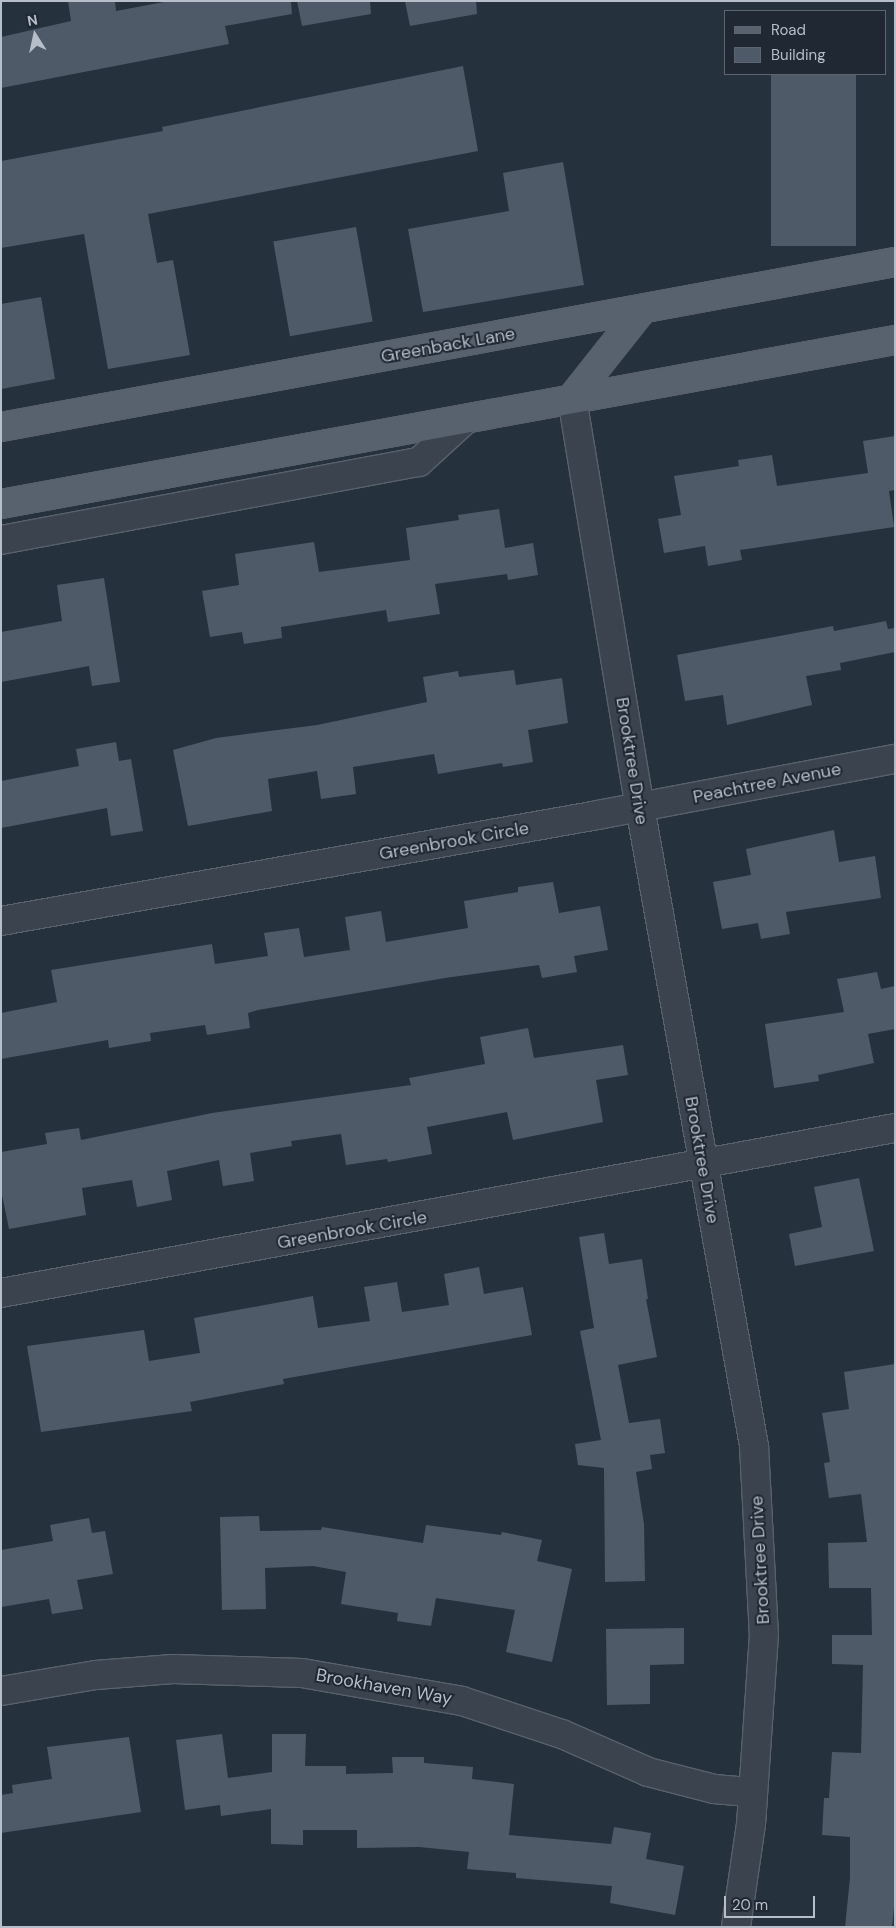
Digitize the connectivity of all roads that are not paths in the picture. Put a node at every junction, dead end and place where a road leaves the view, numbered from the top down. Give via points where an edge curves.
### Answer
1 (895, 262) edge
2 (641, 311) junction
3 (895, 340) edge
4 (572, 398) junction
5 (465, 420) junction
6 (1, 427) edge
7 (1, 504) edge
8 (1, 540) edge
9 (895, 759) edge
10 (640, 807) junction
11 (1, 922) edge
12 (895, 1128) edge
13 (703, 1163) junction
14 (1, 1293) edge
15 (1, 1691) edge
16 (752, 1792) junction
17 (736, 1927) edge

1 - 2 main road, Greenback Lane
2 - 4 main road
2 - 6 main road, Greenback Lane
3 - 4 main road
4 - 5 main road
4 - 10 street, Brooktree Drive
5 - 7 main road
5 - 8 street via 419,462
9 - 10 street, Peachtree Avenue
10 - 11 street, Greenbrook Circle
10 - 13 street, Brooktree Drive
12 - 13 street, Greenbrook Circle
13 - 14 street, Greenbrook Circle
13 - 16 street, Brooktree Drive via 754,1446 764,1634
15 - 16 street, Brookhaven Way via 96,1675 173,1669 302,1673 462,1701 562,1734 648,1772 714,1789
16 - 17 street, Brooktree Drive

